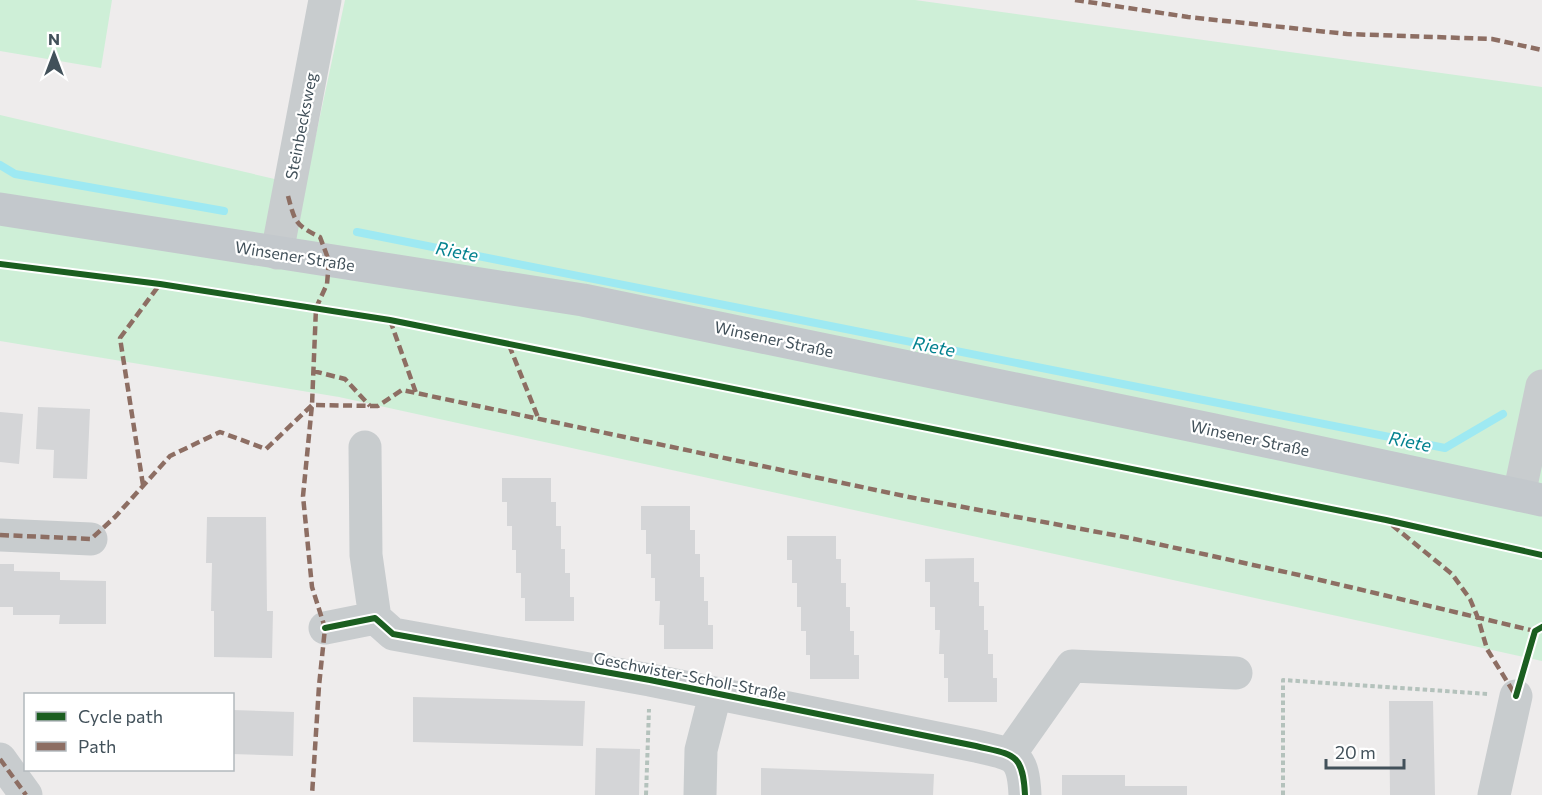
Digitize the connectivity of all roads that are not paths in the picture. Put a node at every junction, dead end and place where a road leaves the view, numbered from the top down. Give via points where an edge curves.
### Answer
1 (325, 0) edge
2 (0, 209) edge
3 (277, 253) junction
4 (1542, 386) edge
5 (365, 447) dead end
6 (1530, 498) edge
7 (0, 535) edge
8 (91, 539) dead end
9 (375, 618) junction
10 (325, 628) dead end
11 (1236, 673) dead end
12 (716, 695) junction
13 (1516, 696) road end
14 (1010, 754) junction
15 (0, 759) edge
16 (26, 795) edge
17 (700, 795) edge
18 (1025, 795) edge
19 (1494, 795) edge

1 - 3 street, Steinbecksweg
2 - 3 main road, Winsener Straße
3 - 6 main road, Winsener Straße via 583,300
4 - 6 street
5 - 9 street via 366,555
7 - 8 street
9 - 10 street
9 - 12 street, Geschwister-Scholl-Straße via 393,634
11 - 14 street via 1072,666
12 - 14 street, Geschwister-Scholl-Straße
12 - 17 street via 701,750
13 - 19 street
14 - 18 street via 1020,764
15 - 16 street

